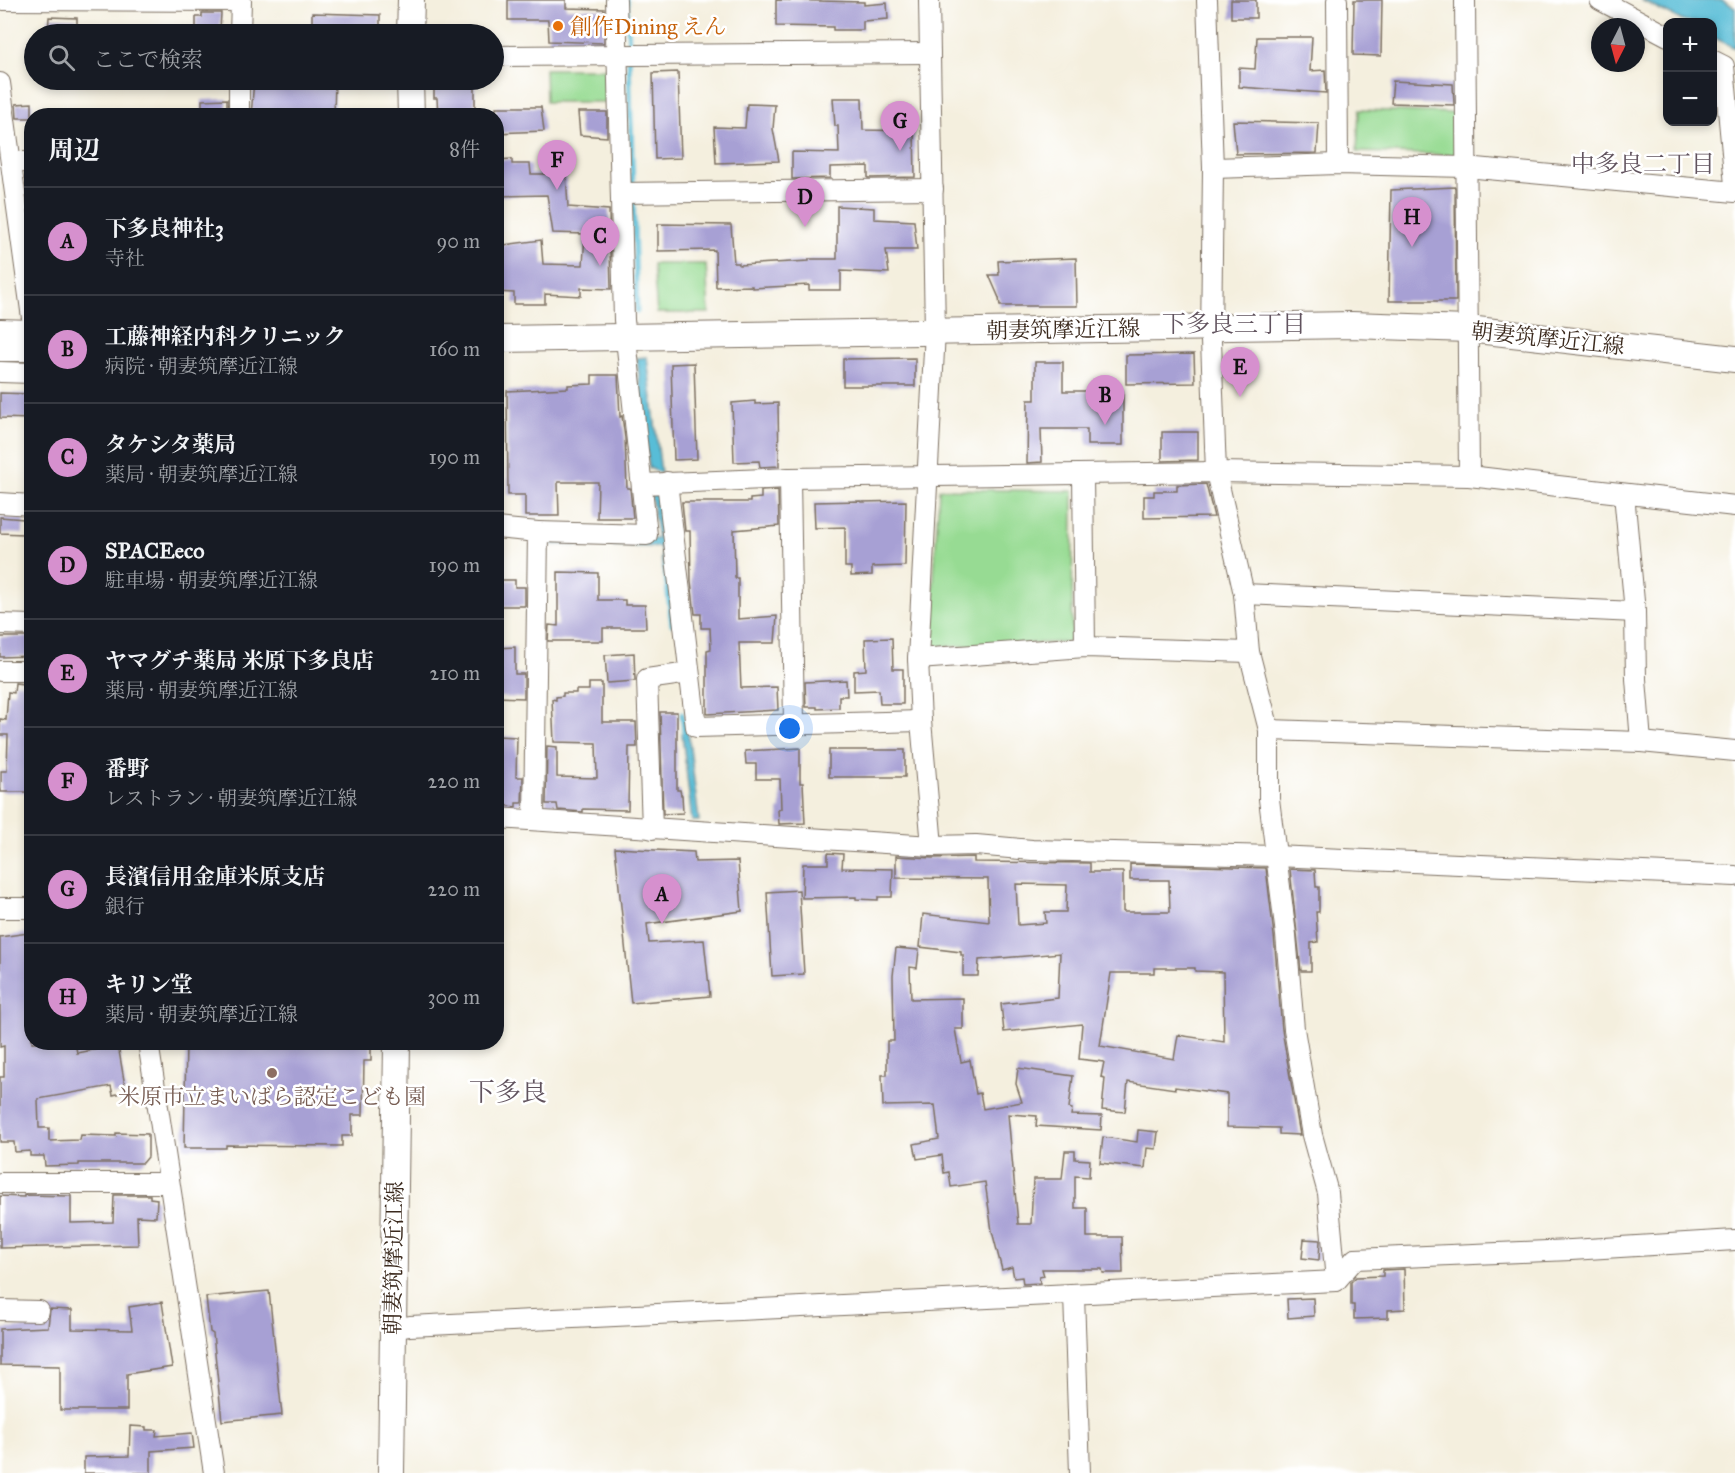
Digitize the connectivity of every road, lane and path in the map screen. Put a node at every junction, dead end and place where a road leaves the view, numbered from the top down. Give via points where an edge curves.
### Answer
1 (0, 0) edge
2 (411, 0) edge
3 (616, 0) edge
4 (929, 0) edge
5 (1206, 0) edge
6 (1337, 0) edge
7 (1465, 0) edge
8 (1600, 0) edge
9 (241, 1) edge
10 (240, 24) edge
11 (411, 24) edge
12 (1663, 33) edge
13 (930, 53) junction
14 (626, 54) junction
15 (504, 56) edge
16 (1717, 62) edge
17 (0, 83) edge
18 (239, 90) edge
19 (410, 90) edge
20 (239, 108) edge
21 (411, 108) edge
22 (3, 121) edge
23 (11, 162) junction
24 (24, 162) edge
25 (1338, 164) junction
26 (1466, 167) junction
27 (1213, 168) junction
28 (1735, 184) edge
29 (933, 189) junction
30 (1735, 192) edge
31 (629, 193) junction
32 (24, 259) edge
33 (1212, 326) junction
34 (0, 329) edge
35 (1468, 329) junction
36 (24, 330) edge
37 (935, 331) junction
38 (625, 337) junction
39 (504, 339) edge
40 (0, 348) edge
41 (24, 348) edge
42 (1735, 359) edge
43 (0, 372) edge
44 (24, 373) edge
45 (1216, 472) junction
46 (1083, 474) junction
47 (1469, 476) junction
48 (927, 477) junction
49 (790, 478) junction
50 (655, 483) junction
51 (1624, 495) junction
52 (0, 503) edge
53 (24, 504) edge
54 (1735, 506) edge
55 (504, 529) edge
56 (538, 532) junction
57 (1244, 594) junction
58 (1635, 612) junction
59 (0, 624) edge
60 (24, 625) edge
61 (1085, 647) junction
62 (1249, 652) junction
63 (918, 659) junction
64 (24, 670) edge
65 (0, 671) edge
66 (682, 674) junction
67 (921, 721) junction
68 (794, 724) junction
69 (1269, 730) junction
70 (1641, 742) junction
71 (1735, 751) edge
72 (504, 818) edge
73 (534, 820) junction
74 (652, 829) junction
75 (932, 846) junction
76 (1275, 856) junction
77 (1735, 876) edge
78 (0, 908) edge
79 (24, 908) edge
80 (149, 1050) edge
81 (398, 1050) edge
82 (0, 1183) edge
83 (169, 1183) junction
84 (1735, 1240) edge
85 (1336, 1281) junction
86 (1074, 1295) junction
87 (0, 1310) edge
88 (39, 1311) dead end
89 (392, 1329) junction
90 (214, 1473) edge
91 (391, 1473) edge
92 (1080, 1473) edge

1 - 9 street
2 - 11 main road
3 - 14 street
4 - 13 street
5 - 27 street
6 - 25 street
7 - 26 street
8 - 12 street
9 - 10 street
13 - 14 street
13 - 29 street
14 - 15 street
14 - 31 street
16 - 28 street via 1724,66
17 - 22 street
18 - 20 street
19 - 21 main road
22 - 23 street
23 - 24 street
23 - 32 street
25 - 26 street
25 - 27 street
26 - 30 street
26 - 35 street
27 - 33 street
29 - 31 street
29 - 37 street
31 - 38 street
33 - 35 main road, 朝妻筑摩近江線
33 - 37 main road, 朝妻筑摩近江線
33 - 45 street
34 - 36 street
35 - 42 main road, 朝妻筑摩近江線
35 - 47 street
37 - 38 main road, 朝妻筑摩近江線
37 - 48 street
38 - 39 main road, 朝妻筑摩近江線
38 - 50 street
40 - 41 main road
43 - 44 street
45 - 46 street
45 - 47 street
45 - 57 street
46 - 48 street
46 - 61 street
47 - 51 street
48 - 49 street
48 - 63 street
49 - 50 street
49 - 68 street
50 - 56 street via 647,535
50 - 66 street
51 - 54 street
51 - 58 street
52 - 53 street
55 - 56 street
56 - 73 street
57 - 58 street
57 - 62 street
58 - 70 street
59 - 60 street
61 - 62 street
61 - 63 street
62 - 69 street
63 - 67 street
64 - 65 street
66 - 68 street via 696,727
66 - 74 street via 647,679
67 - 68 street
67 - 75 street
69 - 70 street
69 - 76 street via 1269,799
70 - 71 street
72 - 73 street
73 - 74 street
74 - 75 street
75 - 76 street
76 - 77 street
76 - 85 street via 1294,1029 1312,1135 1328,1193
78 - 79 street
80 - 83 street
81 - 89 main road, 朝妻筑摩近江線
82 - 83 street
83 - 90 street
84 - 85 street via 1355,1259
85 - 86 street
86 - 89 street
86 - 92 street
87 - 88 street
89 - 91 main road, 朝妻筑摩近江線

